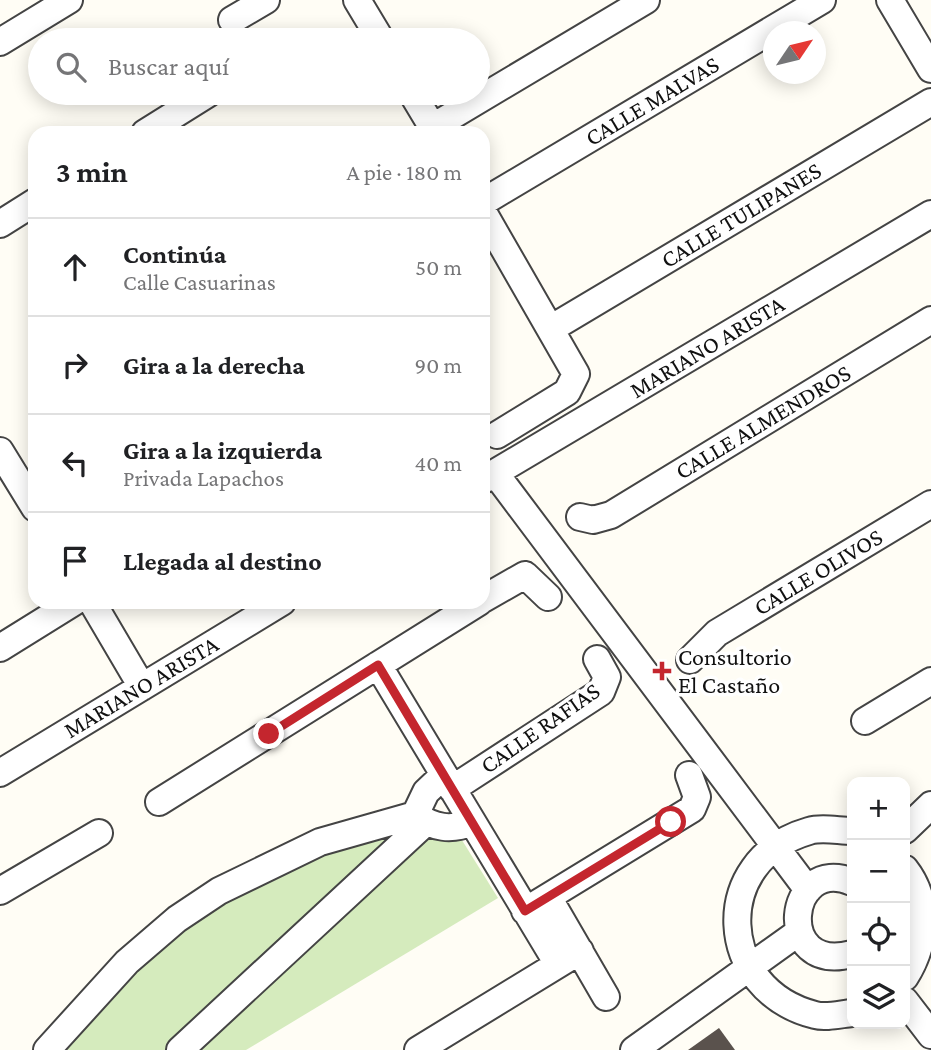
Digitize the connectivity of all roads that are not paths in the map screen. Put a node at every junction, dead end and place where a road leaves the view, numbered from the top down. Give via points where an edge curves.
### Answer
1 (69, 0) edge
2 (266, 0) edge
3 (357, 0) edge
4 (646, 0) edge
5 (822, 0) edge
6 (890, 0) edge
7 (41, 7) edge
8 (232, 20) dead end
9 (374, 28) edge
10 (0, 42) edge
11 (931, 69) edge
12 (490, 96) edge
13 (931, 102) edge
14 (190, 105) edge
15 (419, 105) edge
16 (476, 105) edge
17 (156, 126) edge
18 (433, 126) edge
19 (441, 126) edge
20 (490, 198) edge
21 (28, 206) edge
22 (931, 214) edge
23 (0, 224) edge
24 (490, 224) edge
25 (931, 320) edge
26 (552, 328) junction
27 (497, 435) dead end
28 (0, 451) edge
29 (490, 476) edge
30 (490, 478) edge
31 (28, 497) edge
32 (931, 504) edge
33 (587, 519) dead end
34 (490, 596) edge
35 (548, 597) dead end
36 (63, 609) edge
37 (96, 609) edge
38 (268, 609) edge
39 (468, 609) edge
40 (0, 648) edge
41 (698, 651) dead end
42 (597, 659) dead end
43 (378, 665) junction
44 (931, 681) edge
45 (142, 687) junction
46 (865, 721) dead end
47 (0, 773) edge
48 (689, 775) dead end
49 (448, 782) junction
50 (159, 803) dead end
51 (931, 805) edge
52 (421, 819) junction
53 (472, 822) junction
54 (910, 825) edge
55 (847, 831) edge
56 (99, 833) dead end
57 (775, 846) junction
58 (910, 875) edge
59 (847, 882) edge
60 (808, 890) junction
61 (0, 891) edge
62 (548, 897) junction
63 (525, 911) junction
64 (799, 932) junction
65 (847, 955) edge
66 (569, 958) junction
67 (748, 969) junction
68 (910, 969) edge
69 (606, 997) dead end
70 (910, 1008) edge
71 (847, 1013) edge
72 (931, 1035) edge
73 (47, 1050) edge
74 (180, 1050) edge
75 (418, 1050) edge
76 (634, 1050) edge

1 - 7 street
2 - 8 street
3 - 9 street
4 - 12 street
5 - 20 street, CALLE MALVAS
6 - 11 street
7 - 10 street
13 - 26 street, CALLE TULIPANES
14 - 17 street
15 - 18 street
16 - 19 street
21 - 23 street
22 - 29 street, MARIANO ARISTA
24 - 26 street
25 - 33 street, CALLE ALMENDROS via 611,515
26 - 27 street via 573,364 573,385
28 - 31 street
30 - 57 street
32 - 41 street, CALLE OLIVOS
34 - 35 street via 526,575
36 - 40 street
37 - 45 street
38 - 45 street, MARIANO ARISTA
39 - 43 street
42 - 49 street, CALLE RAFIAS via 607,677 601,692
43 - 49 street
43 - 50 street
44 - 46 street
45 - 47 street, MARIANO ARISTA
48 - 62 street via 697,797 692,809
49 - 52 street via 426,792
49 - 53 street
51 - 54 street
52 - 53 street via 449,828
52 - 73 street via 320,842 219,891 127,962
52 - 74 street
53 - 63 street
55 - 57 street via 812,830
56 - 61 street
57 - 60 street
57 - 67 street via 751,871 738,902 737,937
58 - 68 street via 924,918 918,957
59 - 60 street via 826,880
60 - 64 street via 797,910
62 - 63 street
62 - 66 street
63 - 66 street
64 - 65 street via 816,951
64 - 67 street
66 - 69 street
66 - 75 street
67 - 71 street via 778,1001 817,1016
67 - 76 street
70 - 72 street

